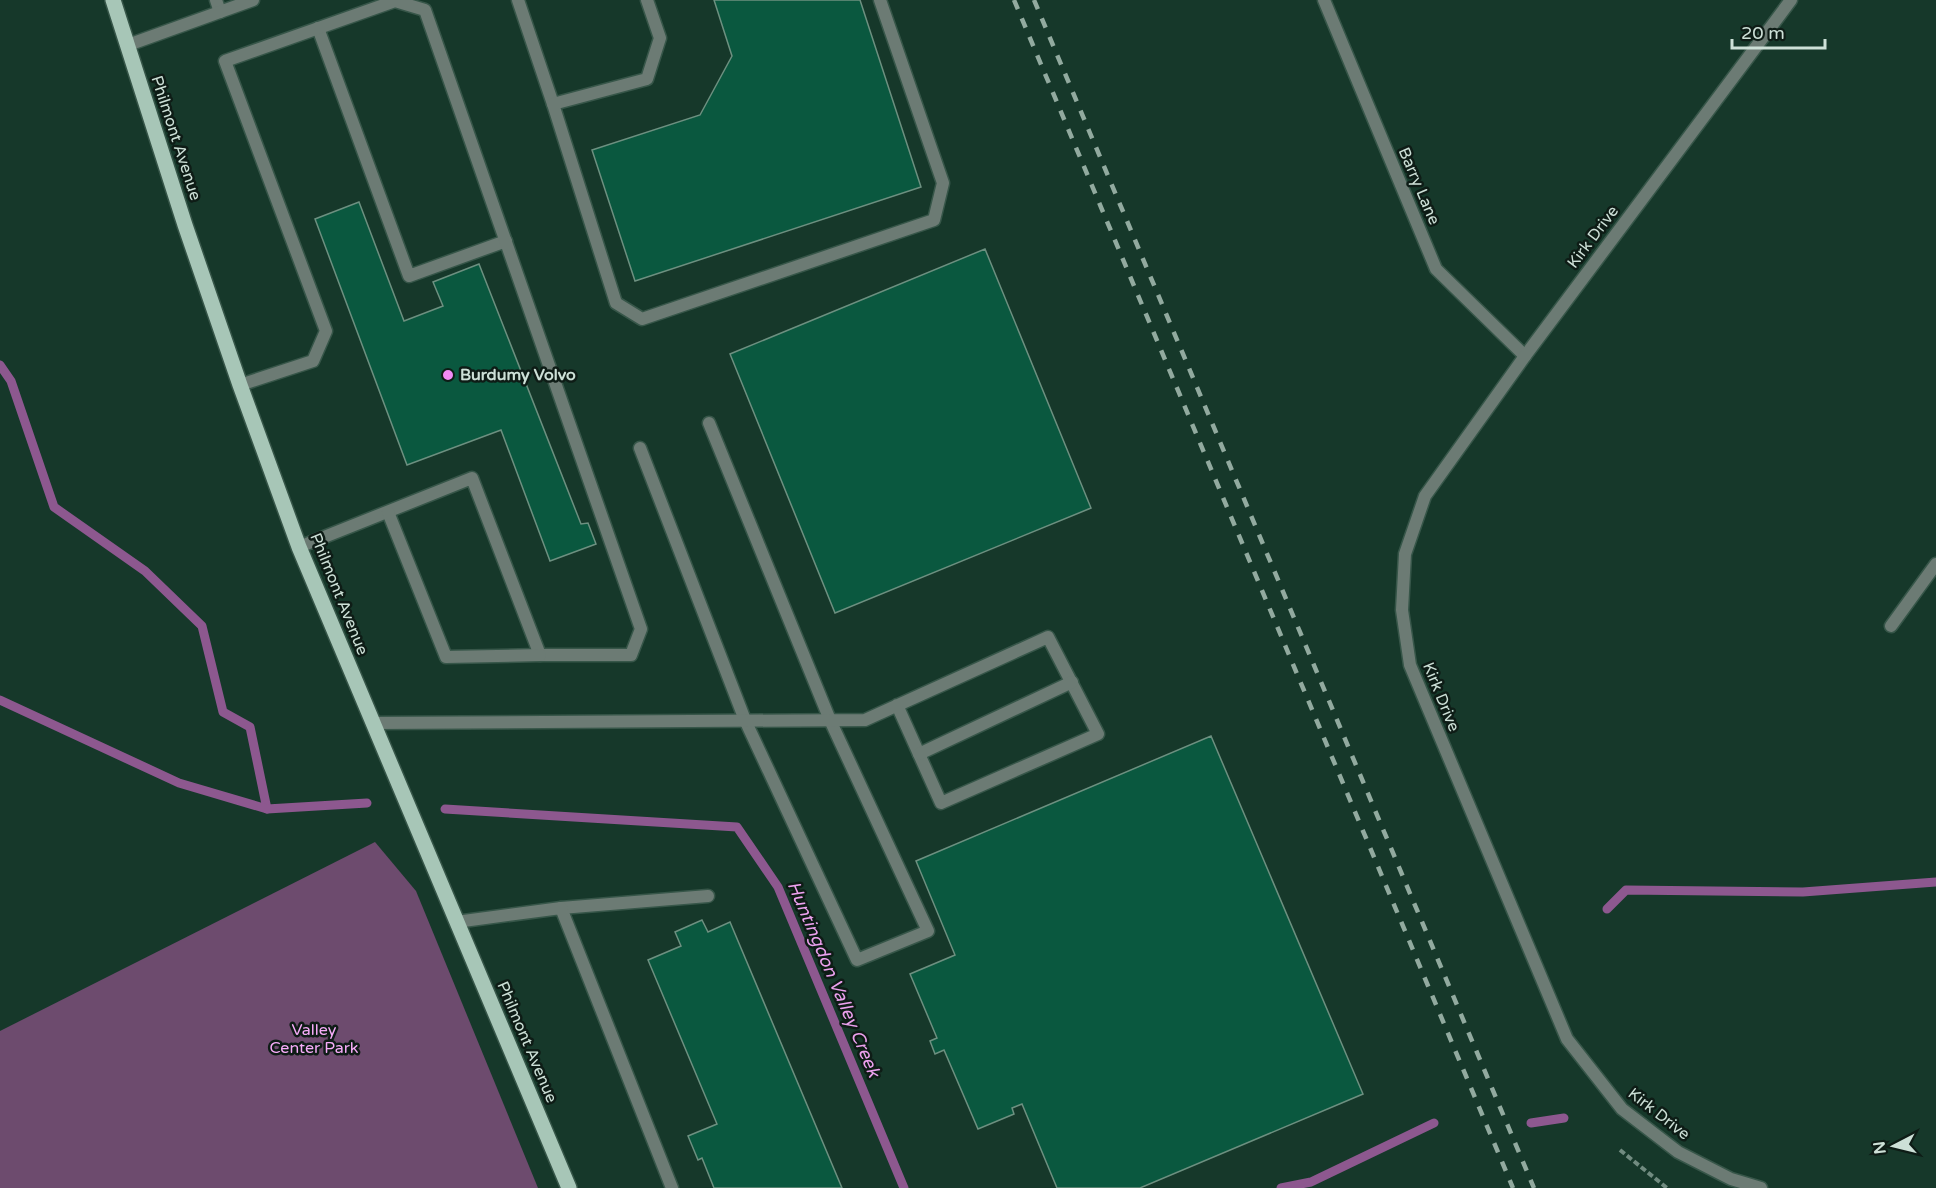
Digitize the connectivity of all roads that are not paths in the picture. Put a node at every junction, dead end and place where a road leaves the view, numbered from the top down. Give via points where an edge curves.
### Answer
1 (113, 0) edge
2 (253, 0) edge
3 (518, 0) edge
4 (647, 0) edge
5 (880, 0) edge
6 (1324, 0) edge
7 (1791, 0) edge
8 (218, 6) edge
9 (318, 28) junction
10 (128, 45) junction
11 (553, 104) junction
12 (506, 241) junction
13 (1525, 356) junction
14 (240, 385) junction
15 (709, 423) dead end
16 (640, 448) dead end
17 (388, 512) junction
18 (299, 547) junction
19 (1936, 564) edge
20 (1891, 626) dead end
21 (540, 655) junction
22 (1072, 682) junction
23 (897, 705) junction
24 (745, 720) junction
25 (830, 720) junction
26 (373, 723) junction
27 (919, 754) junction
28 (708, 896) dead end
29 (561, 908) junction
30 (456, 921) junction
31 (569, 1188) edge
32 (672, 1188) edge
33 (1761, 1188) edge

1 - 10 main road, Philmont Avenue
2 - 8 street
3 - 11 street
4 - 11 street via 660,38 647,79
5 - 11 street via 943,183 934,220 642,319 616,303
6 - 13 street, Barry Lane via 1436,269
7 - 13 street, Kirk Drive
8 - 10 street
9 - 12 street via 395,1 425,10
9 - 12 street via 409,276
9 - 14 street via 225,61 326,331 313,361
10 - 14 main road, Philmont Avenue
12 - 21 street via 641,629 631,655
13 - 33 street, Kirk Drive via 1425,496 1405,554 1402,610 1410,665 1567,1039 1622,1109 1678,1152 1731,1179
14 - 18 main road, Philmont Avenue
15 - 25 street
16 - 24 street
17 - 18 street
17 - 21 street via 446,657
17 - 21 street via 472,478
18 - 26 main road, Philmont Avenue
19 - 20 street
22 - 23 street via 1048,637
22 - 27 street
22 - 27 street via 1098,734 941,803
23 - 25 street via 865,720
23 - 27 street
24 - 25 street
24 - 25 street via 857,960 928,931
24 - 26 street
26 - 30 main road, Philmont Avenue
28 - 29 street
29 - 30 street
29 - 32 street
30 - 31 main road, Philmont Avenue

